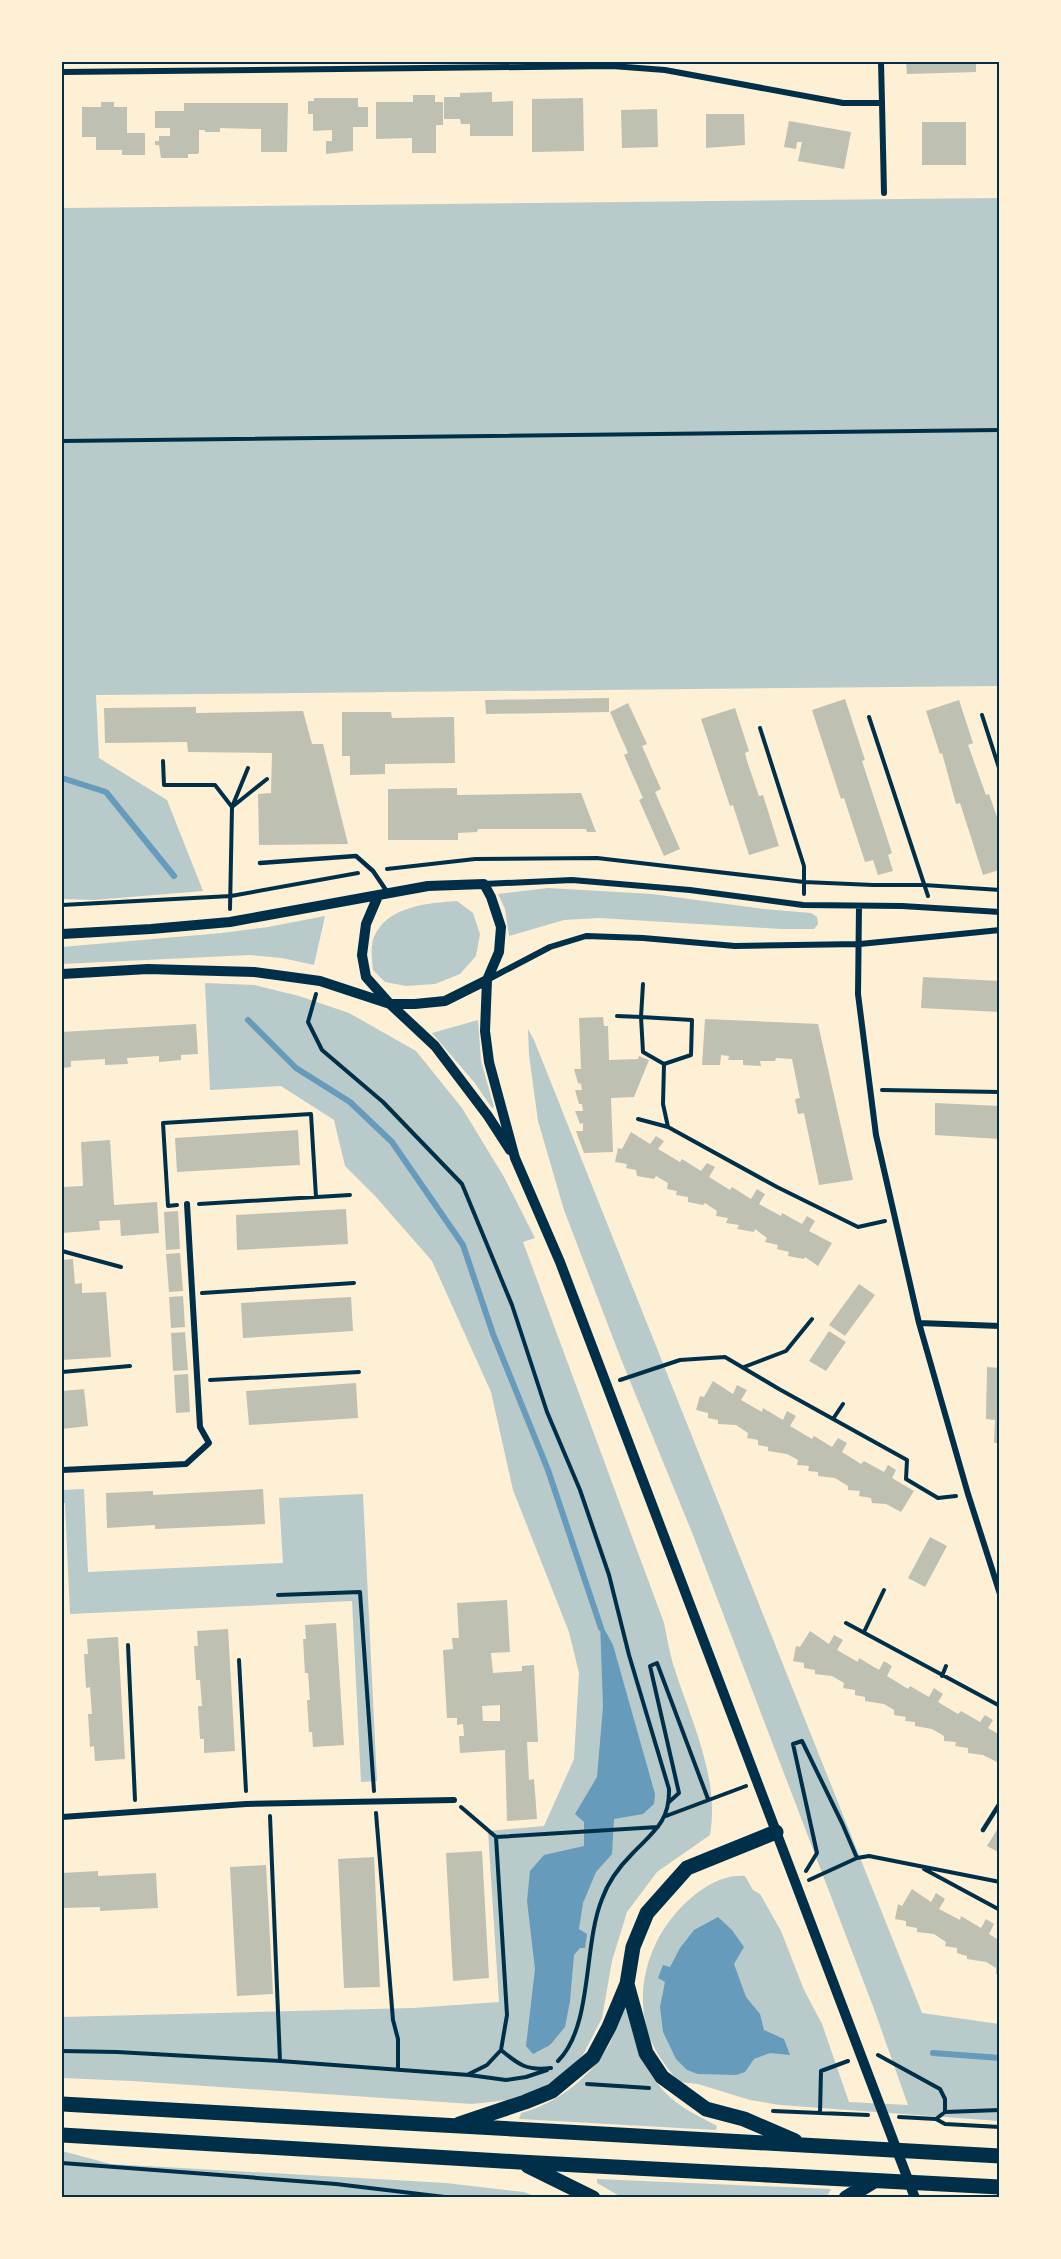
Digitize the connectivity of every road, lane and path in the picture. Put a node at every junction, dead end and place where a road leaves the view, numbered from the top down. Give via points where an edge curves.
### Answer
1 (881, 62) edge
2 (62, 72) edge
3 (882, 103) junction
4 (884, 193) dead end
5 (999, 430) edge
6 (62, 441) edge
7 (982, 715) dead end
8 (869, 717) dead end
9 (760, 728) dead end
10 (163, 761) dead end
11 (248, 768) dead end
12 (999, 771) edge
13 (267, 779) dead end
14 (232, 807) junction
15 (260, 863) dead end
16 (484, 884) junction
17 (383, 894) junction
18 (803, 905) junction
19 (859, 906) junction
20 (932, 908) junction
21 (999, 912) edge
22 (230, 922) junction
23 (999, 930) edge
24 (62, 934) edge
25 (860, 944) junction
26 (62, 974) edge
27 (487, 980) junction
28 (320, 981) junction
29 (643, 984) dead end
30 (390, 1004) junction
31 (617, 1016) dead end
32 (641, 1017) junction
33 (664, 1064) junction
34 (870, 1090) junction
35 (999, 1092) edge
36 (638, 1119) dead end
37 (668, 1127) junction
38 (515, 1158) junction
39 (350, 1195) dead end
40 (316, 1197) junction
41 (188, 1204) junction
42 (894, 1219) junction
43 (62, 1253) edge
44 (121, 1267) dead end
45 (354, 1283) dead end
46 (192, 1293) junction
47 (812, 1319) dead end
48 (919, 1323) junction
49 (999, 1326) edge
50 (130, 1366) dead end
51 (744, 1368) junction
52 (62, 1372) edge
53 (359, 1372) dead end
54 (197, 1381) junction
55 (606, 1384) junction
56 (843, 1404) dead end
57 (833, 1419) junction
58 (62, 1470) edge
59 (968, 1494) junction
60 (884, 1590) dead end
61 (999, 1594) edge
62 (278, 1595) dead end
63 (846, 1623) dead end
64 (864, 1632) junction
65 (128, 1645) dead end
66 (239, 1660) dead end
67 (946, 1666) dead end
68 (942, 1676) junction
69 (999, 1706) edge
70 (757, 1781) junction
71 (708, 1799) junction
72 (454, 1800) joint
73 (375, 1801) junction
74 (669, 1802) junction
75 (269, 1803) junction
76 (999, 1803) edge
77 (246, 1804) junction
78 (135, 1812) junction
79 (665, 1816) junction
80 (62, 1817) edge
81 (659, 1827) junction
82 (983, 1830) dead end
83 (777, 1832) junction
84 (496, 1837) junction
85 (857, 1858) junction
86 (921, 1867) junction
87 (999, 1882) edge
88 (798, 1885) junction
89 (999, 1910) edge
90 (627, 1983) junction
91 (501, 2050) junction
92 (62, 2051) edge
93 (861, 2056) junction
94 (280, 2061) junction
95 (550, 2068) junction
96 (398, 2070) junction
97 (469, 2074) junction
98 (571, 2078) junction
99 (62, 2104) edge
100 (765, 2109) dead end
101 (999, 2110) edge
102 (945, 2112) junction
103 (820, 2113) junction
104 (878, 2116) dead end
105 (889, 2116) dead end
106 (936, 2119) junction
107 (450, 2127) junction
108 (999, 2127) edge
109 (62, 2135) edge
110 (806, 2145) junction
111 (999, 2156) edge
112 (519, 2162) junction
113 (62, 2163) edge
114 (874, 2181) junction
115 (999, 2187) edge
116 (453, 2198) edge
117 (593, 2198) edge
118 (846, 2198) edge
119 (915, 2198) edge

1 - 3 street
2 - 3 street via 612,66 665,70 843,103
3 - 4 street
5 - 6 path
7 - 12 path
8 - 20 path
9 - 18 path via 804,866
10 - 14 path via 164,785 215,785
11 - 14 path
13 - 14 path
14 - 22 path
15 - 17 lane via 356,856 373,871
16 - 17 street via 428,886
16 - 18 street via 572,880
16 - 27 street via 501,927 499,952
17 - 22 street
17 - 30 street via 366,924 362,955 366,977
18 - 19 street
19 - 20 street
19 - 25 street
20 - 21 street
22 - 24 street
23 - 25 street
25 - 27 street via 735,946 586,936 550,947
25 - 34 street via 858,994
26 - 28 street via 148,969 254,972
27 - 30 street via 445,1001
27 - 38 street via 485,1031 489,1062
28 - 30 street
28 - 74 path via 308,1022 322,1050 383,1102 466,1192 512,1305 547,1412 580,1490 609,1575 669,1789
29 - 32 path
30 - 38 street via 435,1046
31 - 32 path
32 - 33 path via 643,1052
32 - 33 path via 692,1020 691,1055
33 - 37 path via 663,1104
34 - 35 path
34 - 42 street
36 - 37 path
37 - 42 path via 858,1227
38 - 55 street
39 - 40 path
40 - 41 path
40 - 41 path via 311,1114 163,1123 168,1206
41 - 46 street
42 - 48 street
43 - 44 path
45 - 46 path
46 - 54 street
47 - 51 path via 786,1351
48 - 49 street
48 - 59 street
50 - 52 path
51 - 55 path via 725,1357 680,1360
51 - 57 path
53 - 54 path
54 - 58 street via 200,1427 210,1443 186,1464
55 - 70 street
56 - 57 path
57 - 59 path via 907,1460 906,1479 938,1498
59 - 61 street
60 - 64 path
62 - 73 path via 360,1592
63 - 64 path
64 - 68 path
65 - 78 path
66 - 77 path
67 - 68 path
68 - 69 path
70 - 71 path
70 - 83 street
71 - 74 path via 657,1663 650,1666 679,1793
71 - 79 path
72 - 73 street
72 - 84 path
73 - 75 street
73 - 96 path
74 - 79 path
75 - 77 street
75 - 94 path
76 - 82 lane
77 - 78 street
78 - 80 street
79 - 81 path
81 - 84 path
81 - 95 path via 613,1876 602,1899 592,1933 579,2026 561,2058
83 - 88 street
83 - 90 main road via 687,1868 647,1913 633,1947
84 - 91 path via 507,2015
85 - 86 path via 869,1856
85 - 88 path
85 - 88 path via 802,1741 793,1744 817,1853
86 - 87 path
86 - 89 path
88 - 93 street
90 - 98 main road via 593,2057
90 - 110 main road via 646,2053 662,2077 706,2109 744,2119
91 - 95 path via 531,2069
91 - 97 path via 487,2065
92 - 94 path
93 - 102 path via 873,2052 940,2089
93 - 103 path via 821,2071
93 - 119 street
94 - 96 path
95 - 97 path via 506,2080
95 - 98 path
96 - 97 path
98 - 107 main road via 525,2102
99 - 107 main road
100 - 103 path
101 - 102 path
102 - 106 path
103 - 104 path
105 - 106 path
106 - 108 path via 945,2124
107 - 110 main road
109 - 112 main road
110 - 111 main road
112 - 114 main road
112 - 117 main road
113 - 116 path via 336,2184
114 - 115 main road
114 - 118 main road

